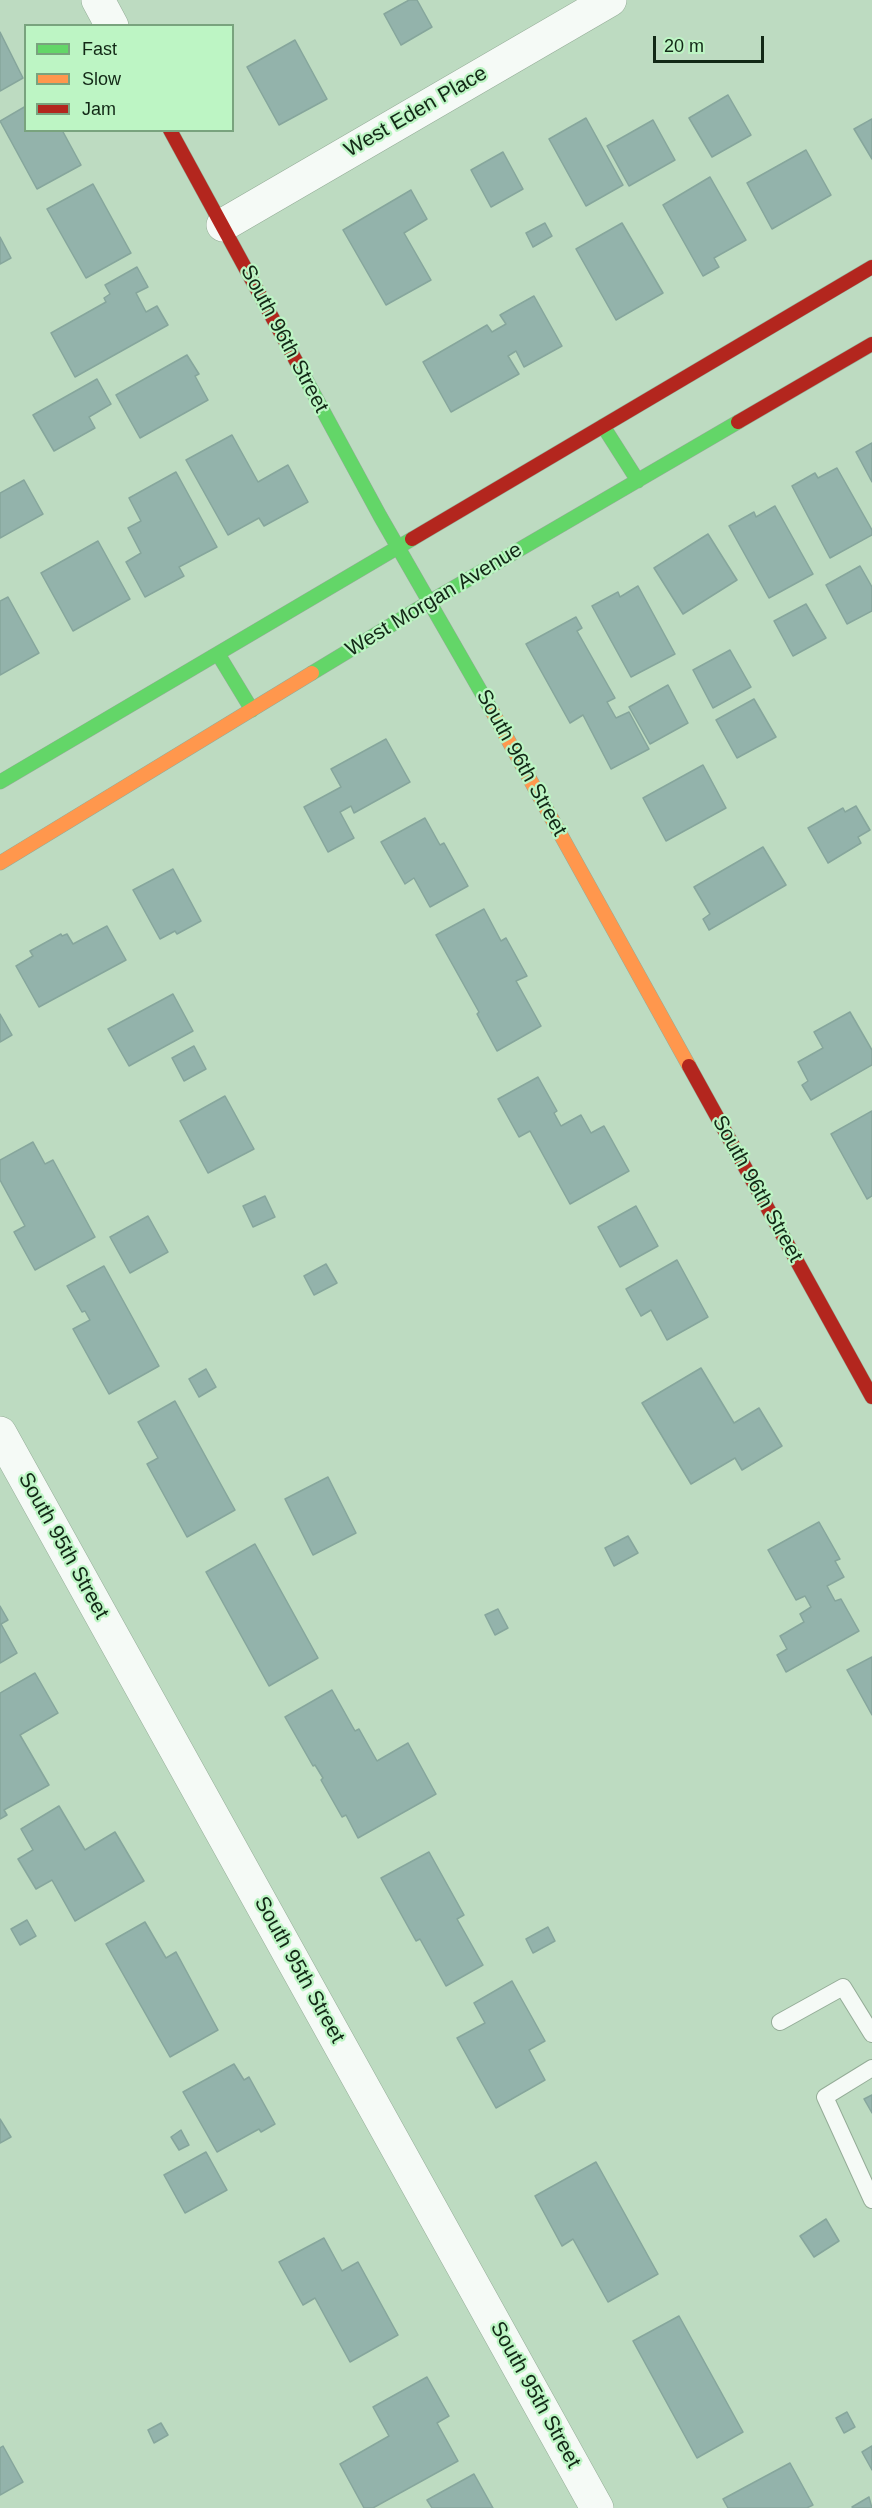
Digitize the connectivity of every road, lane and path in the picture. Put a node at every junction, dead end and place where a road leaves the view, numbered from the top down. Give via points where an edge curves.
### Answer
1 (98, 0) edge
2 (610, 0) edge
3 (111, 24) edge
4 (171, 132) edge
5 (223, 225) junction
6 (872, 267) edge
7 (872, 344) edge
8 (603, 426) junction
9 (638, 481) junction
10 (398, 548) junction
11 (431, 601) junction
12 (218, 654) junction
13 (252, 710) junction
14 (0, 782) edge
15 (0, 863) edge
16 (872, 1397) edge
17 (0, 1433) edge
18 (780, 2022) dead end
19 (872, 2034) edge
20 (872, 2068) edge
21 (872, 2200) edge
22 (597, 2508) edge

1 - 3 street
2 - 5 street, West Eden Place
4 - 5 street, South 96th Street
5 - 10 street, South 96th Street
6 - 8 street
7 - 9 street, West Morgan Avenue
8 - 9 street
8 - 10 street
9 - 11 street, West Morgan Avenue
10 - 11 street, South 96th Street
10 - 12 street
11 - 13 street, West Morgan Avenue
11 - 16 street, South 96th Street
12 - 13 street
12 - 14 street
13 - 15 street, West Morgan Avenue
17 - 22 street, South 95th Street
18 - 19 lane via 843,1987
20 - 21 lane via 825,2097

